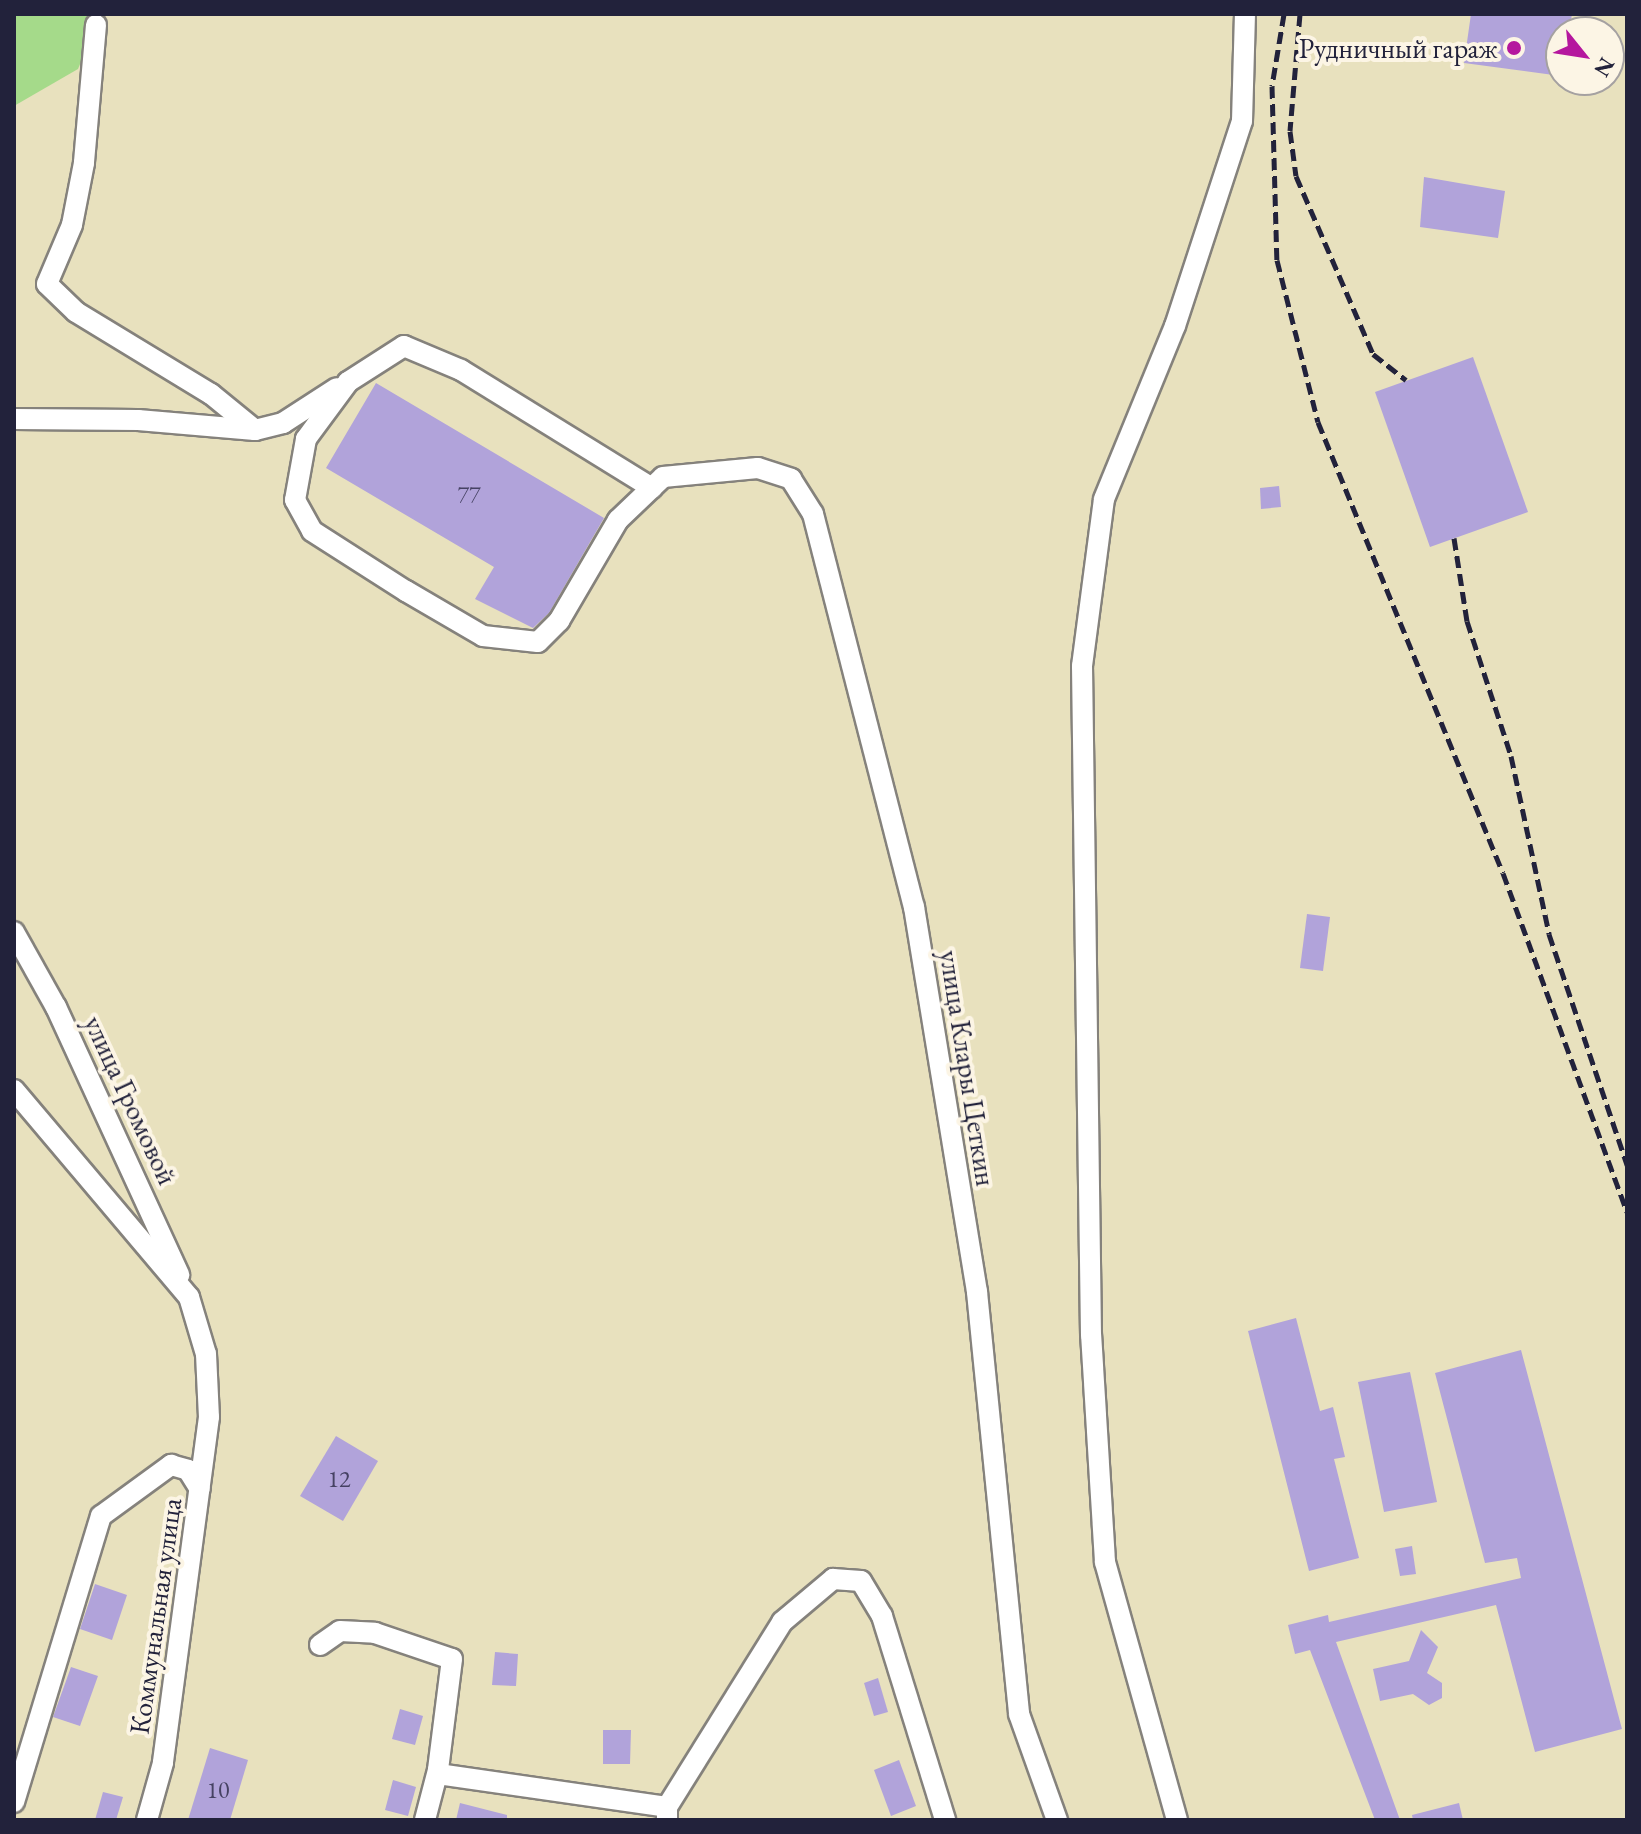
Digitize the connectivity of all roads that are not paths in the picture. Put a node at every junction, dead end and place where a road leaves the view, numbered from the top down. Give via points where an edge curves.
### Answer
1 (1245, 14) edge
2 (96, 25) dead end
3 (348, 382) junction
4 (14, 419) edge
5 (255, 430) junction
6 (652, 488) junction
7 (14, 932) edge
8 (14, 1090) edge
9 (189, 1297) junction
10 (209, 1417) joint
11 (200, 1489) junction
12 (320, 1645) dead end
13 (438, 1774) junction
14 (14, 1802) edge
15 (667, 1814) edge
16 (147, 1820) edge
17 (425, 1820) edge
18 (945, 1820) edge
19 (1057, 1820) edge
20 (1177, 1820) edge

1 - 20 street via 1242,121 1175,326 1104,499 1082,666 1091,1335 1105,1562
2 - 5 street via 84,163 72,225 47,284 76,312 211,394
3 - 5 street via 283,423
3 - 6 street, улица Клары Цеткин via 404,346 461,370
3 - 6 street, улица Клары Цеткин via 306,439 295,500 306,521 312,531 483,636 544,641 618,520
4 - 5 street via 138,420
6 - 19 street, улица Клары Цеткин via 663,477 758,468 791,479 813,514 914,907 977,1292 1019,1714
7 - 9 street, улица Громовой via 56,1007
8 - 9 street
9 - 10 street, улица Громовой via 206,1354
10 - 11 street, Коммунальная улица
11 - 14 street via 188,1470 171,1465 101,1516
11 - 16 street, Коммунальная улица via 163,1763
12 - 13 street via 340,1631 375,1633 452,1659
13 - 15 street
13 - 17 street
15 - 18 street via 782,1622 833,1579 861,1581 882,1616

